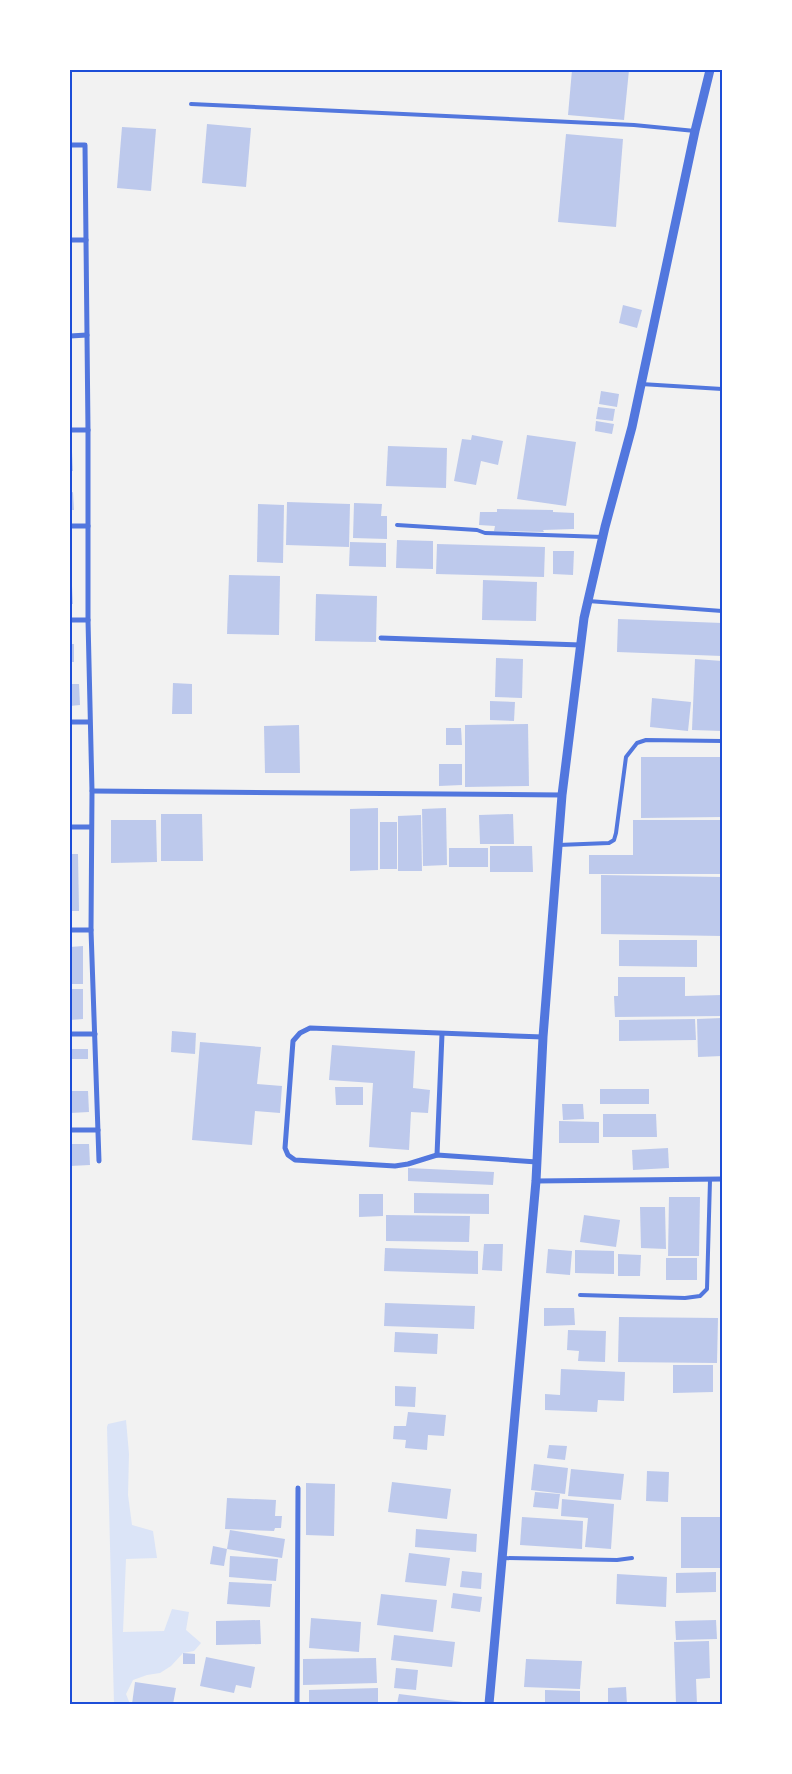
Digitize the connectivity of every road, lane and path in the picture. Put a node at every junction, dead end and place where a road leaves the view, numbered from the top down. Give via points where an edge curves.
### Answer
1 (710, 70) edge
2 (191, 104) dead end
3 (696, 131) junction
4 (70, 145) edge
5 (70, 240) edge
6 (86, 240) junction
7 (87, 335) junction
8 (70, 336) edge
9 (642, 384) junction
10 (722, 389) edge
11 (70, 430) edge
12 (88, 430) junction
13 (397, 525) dead end
14 (70, 526) edge
15 (88, 526) junction
16 (603, 537) junction
17 (588, 601) junction
18 (722, 610) edge
19 (70, 620) edge
20 (88, 620) junction
21 (381, 638) dead end
22 (581, 645) junction
23 (70, 722) edge
24 (89, 722) junction
25 (722, 741) edge
26 (92, 791) junction
27 (562, 795) junction
28 (70, 827) edge
29 (91, 827) junction
30 (558, 845) junction
31 (70, 930) edge
32 (91, 930) junction
33 (70, 1034) edge
34 (95, 1034) junction
35 (442, 1034) junction
36 (543, 1037) junction
37 (70, 1130) edge
38 (98, 1130) junction
39 (437, 1155) junction
40 (99, 1161) dead end
41 (537, 1162) junction
42 (722, 1179) edge
43 (710, 1180) junction
44 (536, 1181) junction
45 (580, 1295) dead end
46 (298, 1488) dead end
47 (502, 1558) junction
48 (632, 1558) dead end
49 (297, 1704) edge
50 (489, 1704) edge

1 - 3 street
2 - 3 lane via 634,125
3 - 9 street
4 - 6 street via 85,145
5 - 6 street
6 - 7 street
7 - 8 street
7 - 12 street
9 - 10 lane
9 - 16 street
11 - 12 street
12 - 15 street
13 - 16 lane via 477,530 485,534
14 - 15 street
15 - 20 street
16 - 17 street
17 - 18 lane
17 - 22 street
19 - 20 street
20 - 24 street
21 - 22 street
22 - 27 street
23 - 24 street
24 - 26 street
25 - 30 lane via 646,740 637,743 626,757 614,840 609,843
26 - 27 street
26 - 29 street
27 - 30 street
28 - 29 street
29 - 32 street
30 - 36 street
31 - 32 street
32 - 34 street
33 - 34 street
34 - 38 street
35 - 36 street
35 - 39 street
35 - 39 street via 310,1028 300,1033 293,1041 285,1148 295,1160 394,1166
36 - 41 street
37 - 38 street
38 - 40 street
39 - 41 street
41 - 44 street
42 - 43 street
43 - 44 street
43 - 45 lane via 707,1288 700,1296
44 - 47 street
46 - 49 street
47 - 48 lane
47 - 50 street

